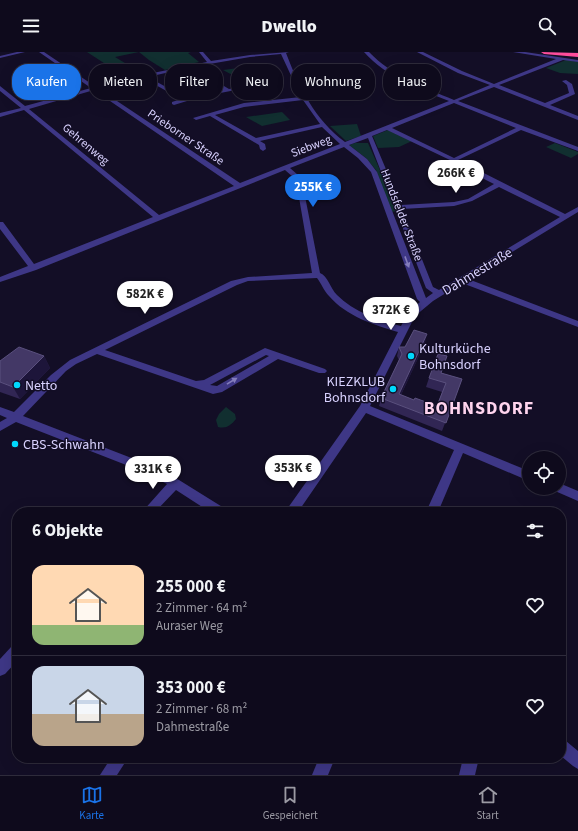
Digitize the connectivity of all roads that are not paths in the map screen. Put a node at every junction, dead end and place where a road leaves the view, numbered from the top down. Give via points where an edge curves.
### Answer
1 (23, 52) edge
2 (41, 52) edge
3 (201, 52) edge
4 (283, 52) edge
5 (287, 52) edge
6 (366, 52) edge
7 (419, 52) edge
8 (515, 52) edge
9 (544, 52) edge
10 (563, 52) edge
11 (578, 54) edge
12 (0, 57) edge
13 (564, 58) junction
14 (578, 61) edge
15 (210, 62) junction
16 (198, 64) edge
17 (291, 72) edge
18 (564, 81) dead end
19 (89, 85) edge
20 (495, 86) junction
21 (223, 87) edge
22 (0, 88) edge
23 (229, 90) joint
24 (89, 91) edge
25 (223, 91) edge
26 (111, 100) edge
27 (186, 100) edge
28 (291, 100) edge
29 (306, 100) edge
30 (454, 102) junction
31 (174, 103) dead end
32 (545, 105) junction
33 (25, 108) junction
34 (210, 114) junction
35 (0, 115) edge
36 (196, 118) dead end
37 (578, 118) edge
38 (324, 125) junction
39 (388, 128) junction
40 (520, 128) junction
41 (368, 136) junction
42 (255, 140) junction
43 (346, 144) junction
44 (263, 149) dead end
45 (578, 149) edge
46 (454, 160) junction
47 (286, 168) junction
48 (499, 184) junction
49 (239, 186) junction
50 (398, 207) junction
51 (578, 209) edge
52 (566, 217) junction
53 (158, 218) junction
54 (0, 224) edge
55 (32, 268) junction
56 (316, 274) junction
57 (0, 280) edge
58 (462, 280) junction
59 (440, 294) junction
60 (426, 302) junction
61 (578, 324) edge
62 (403, 330) junction
63 (98, 350) junction
64 (322, 371) dead end
65 (364, 408) junction
66 (0, 411) edge
67 (15, 417) junction
68 (0, 427) edge
69 (460, 448) junction
70 (522, 473) edge
71 (175, 483) junction
72 (566, 491) edge
73 (578, 496) edge
74 (153, 507) edge
75 (212, 507) edge
76 (295, 507) edge
77 (434, 507) edge
78 (12, 656) edge
79 (0, 669) edge
80 (566, 750) edge
81 (578, 761) edge
82 (116, 763) edge
83 (325, 763) edge
84 (470, 763) edge
85 (108, 775) edge
86 (320, 775) edge
87 (467, 775) edge

1 - 12 street
2 - 19 street, Prieborner Straße
3 - 15 street
4 - 5 street
4 - 15 street
4 - 17 street, Hundsfelder Straße
6 - 30 street via 385,70 404,81
7 - 20 street
8 - 13 street
9 - 11 highway
10 - 11 highway
13 - 14 street
13 - 20 street, Siebweg
15 - 16 street
18 - 32 street via 570,84 572,94
20 - 30 street, Siebweg
20 - 32 street
21 - 23 street
22 - 33 street, Gehrenweg
23 - 25 street
24 - 33 street
26 - 49 street, Prieborner Straße
27 - 31 street
28 - 34 street via 255,104
29 - 38 street, Hundsfelder Straße
30 - 39 street, Siebweg
30 - 40 street
32 - 37 street
33 - 35 street
33 - 53 street, Gehrenweg
34 - 36 street
34 - 42 street
38 - 42 street
38 - 43 street, Hundsfelder Straße
39 - 41 street, Siebweg
39 - 46 street
40 - 45 street
40 - 46 street
41 - 43 street, Siebweg
41 - 50 street, Hundsfelder Straße
42 - 44 street via 262,144
43 - 47 street, Siebweg
43 -> 60 street, Hundsfelder Straße via 364,158 374,172 421,299
46 - 48 street
47 - 49 street, Siebweg
47 - 56 street via 296,176 300,186
48 - 50 street via 470,200 454,204
48 - 52 street
49 - 53 street, Siebweg
50 - 59 street, Hundsfelder Straße via 430,288
51 - 52 street, Dahmestraße
52 - 58 street, Dahmestraße
53 - 55 street, Siebweg
54 - 55 street
55 - 57 street, Siebweg
56 - 62 street via 321,277 332,295 347,308 369,319
56 - 63 street via 240,281
58 - 59 street, Dahmestraße
58 - 61 street
59 - 60 street, Dahmestraße
60 - 62 street, Dahmestraße via 415,310
62 - 65 street, Dahmestraße
63 - 64 street via 213,390 219,389 277,355
63 - 67 street via 67,365
65 - 69 street
65 - 76 street, Dahmestraße
66 - 67 street
67 - 68 street
67 - 71 street via 143,467
69 - 70 street
69 - 77 street
71 - 74 street
71 - 75 street
72 - 73 street
78 - 79 street
80 - 81 street
82 - 85 street
83 - 86 street
84 - 87 street

